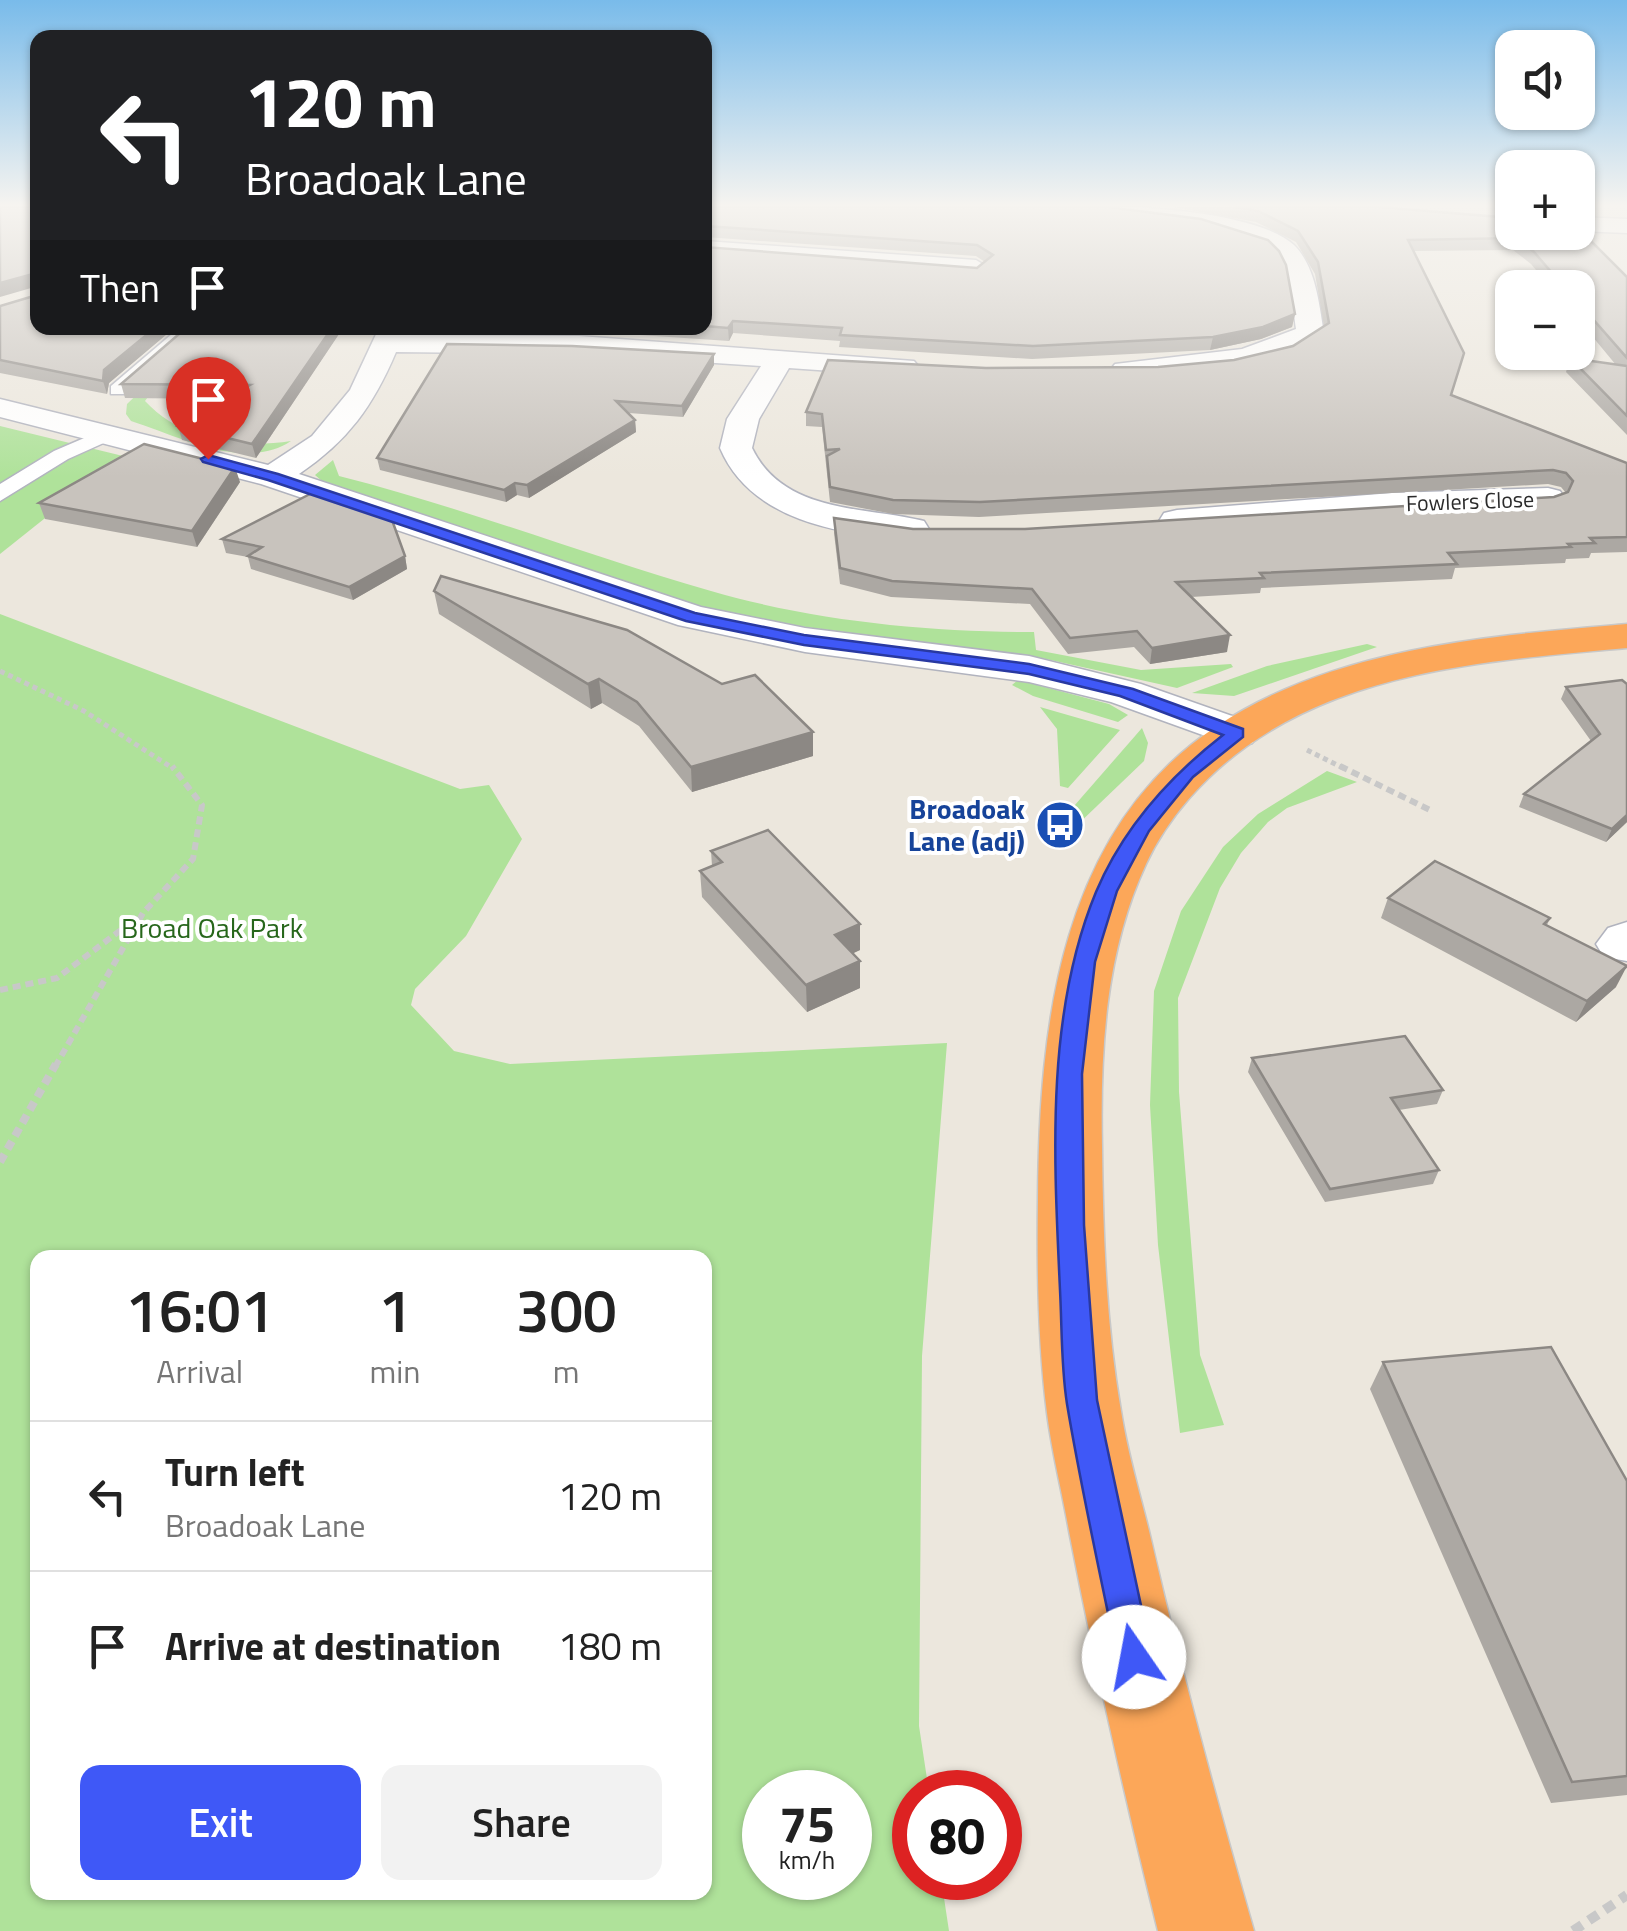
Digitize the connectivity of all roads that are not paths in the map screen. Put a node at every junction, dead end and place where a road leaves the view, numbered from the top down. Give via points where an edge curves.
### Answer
1 (1305, 297) edge
2 (181, 335) edge
3 (388, 335) edge
4 (781, 357) junction
5 (924, 369) edge
6 (1100, 372) edge
7 (118, 390) edge
8 (0, 408) edge
9 (96, 429) junction
10 (273, 477) junction
11 (0, 494) edge
12 (1548, 498) edge
13 (1149, 523) edge
14 (946, 530) edge
15 (1627, 636) edge
16 (1244, 729) junction
17 (1206, 1931) edge

1 - 6 street via 1310,333 1286,346
2 - 7 lane
3 - 4 street
3 - 10 street via 364,392 324,443
4 - 5 street
4 - 14 street via 743,419 736,448 750,474 792,503 830,516 884,528
8 - 9 street
9 - 10 street
9 - 11 lane
10 - 16 street via 692,617 804,640 1029,669
12 - 13 street, Fowlers Close
15 - 16 highway via 1403,666 1337,686
16 - 17 highway via 1186,773 1140,829 1107,891 1084,962 1070,1074 1082,1400 1142,1694

